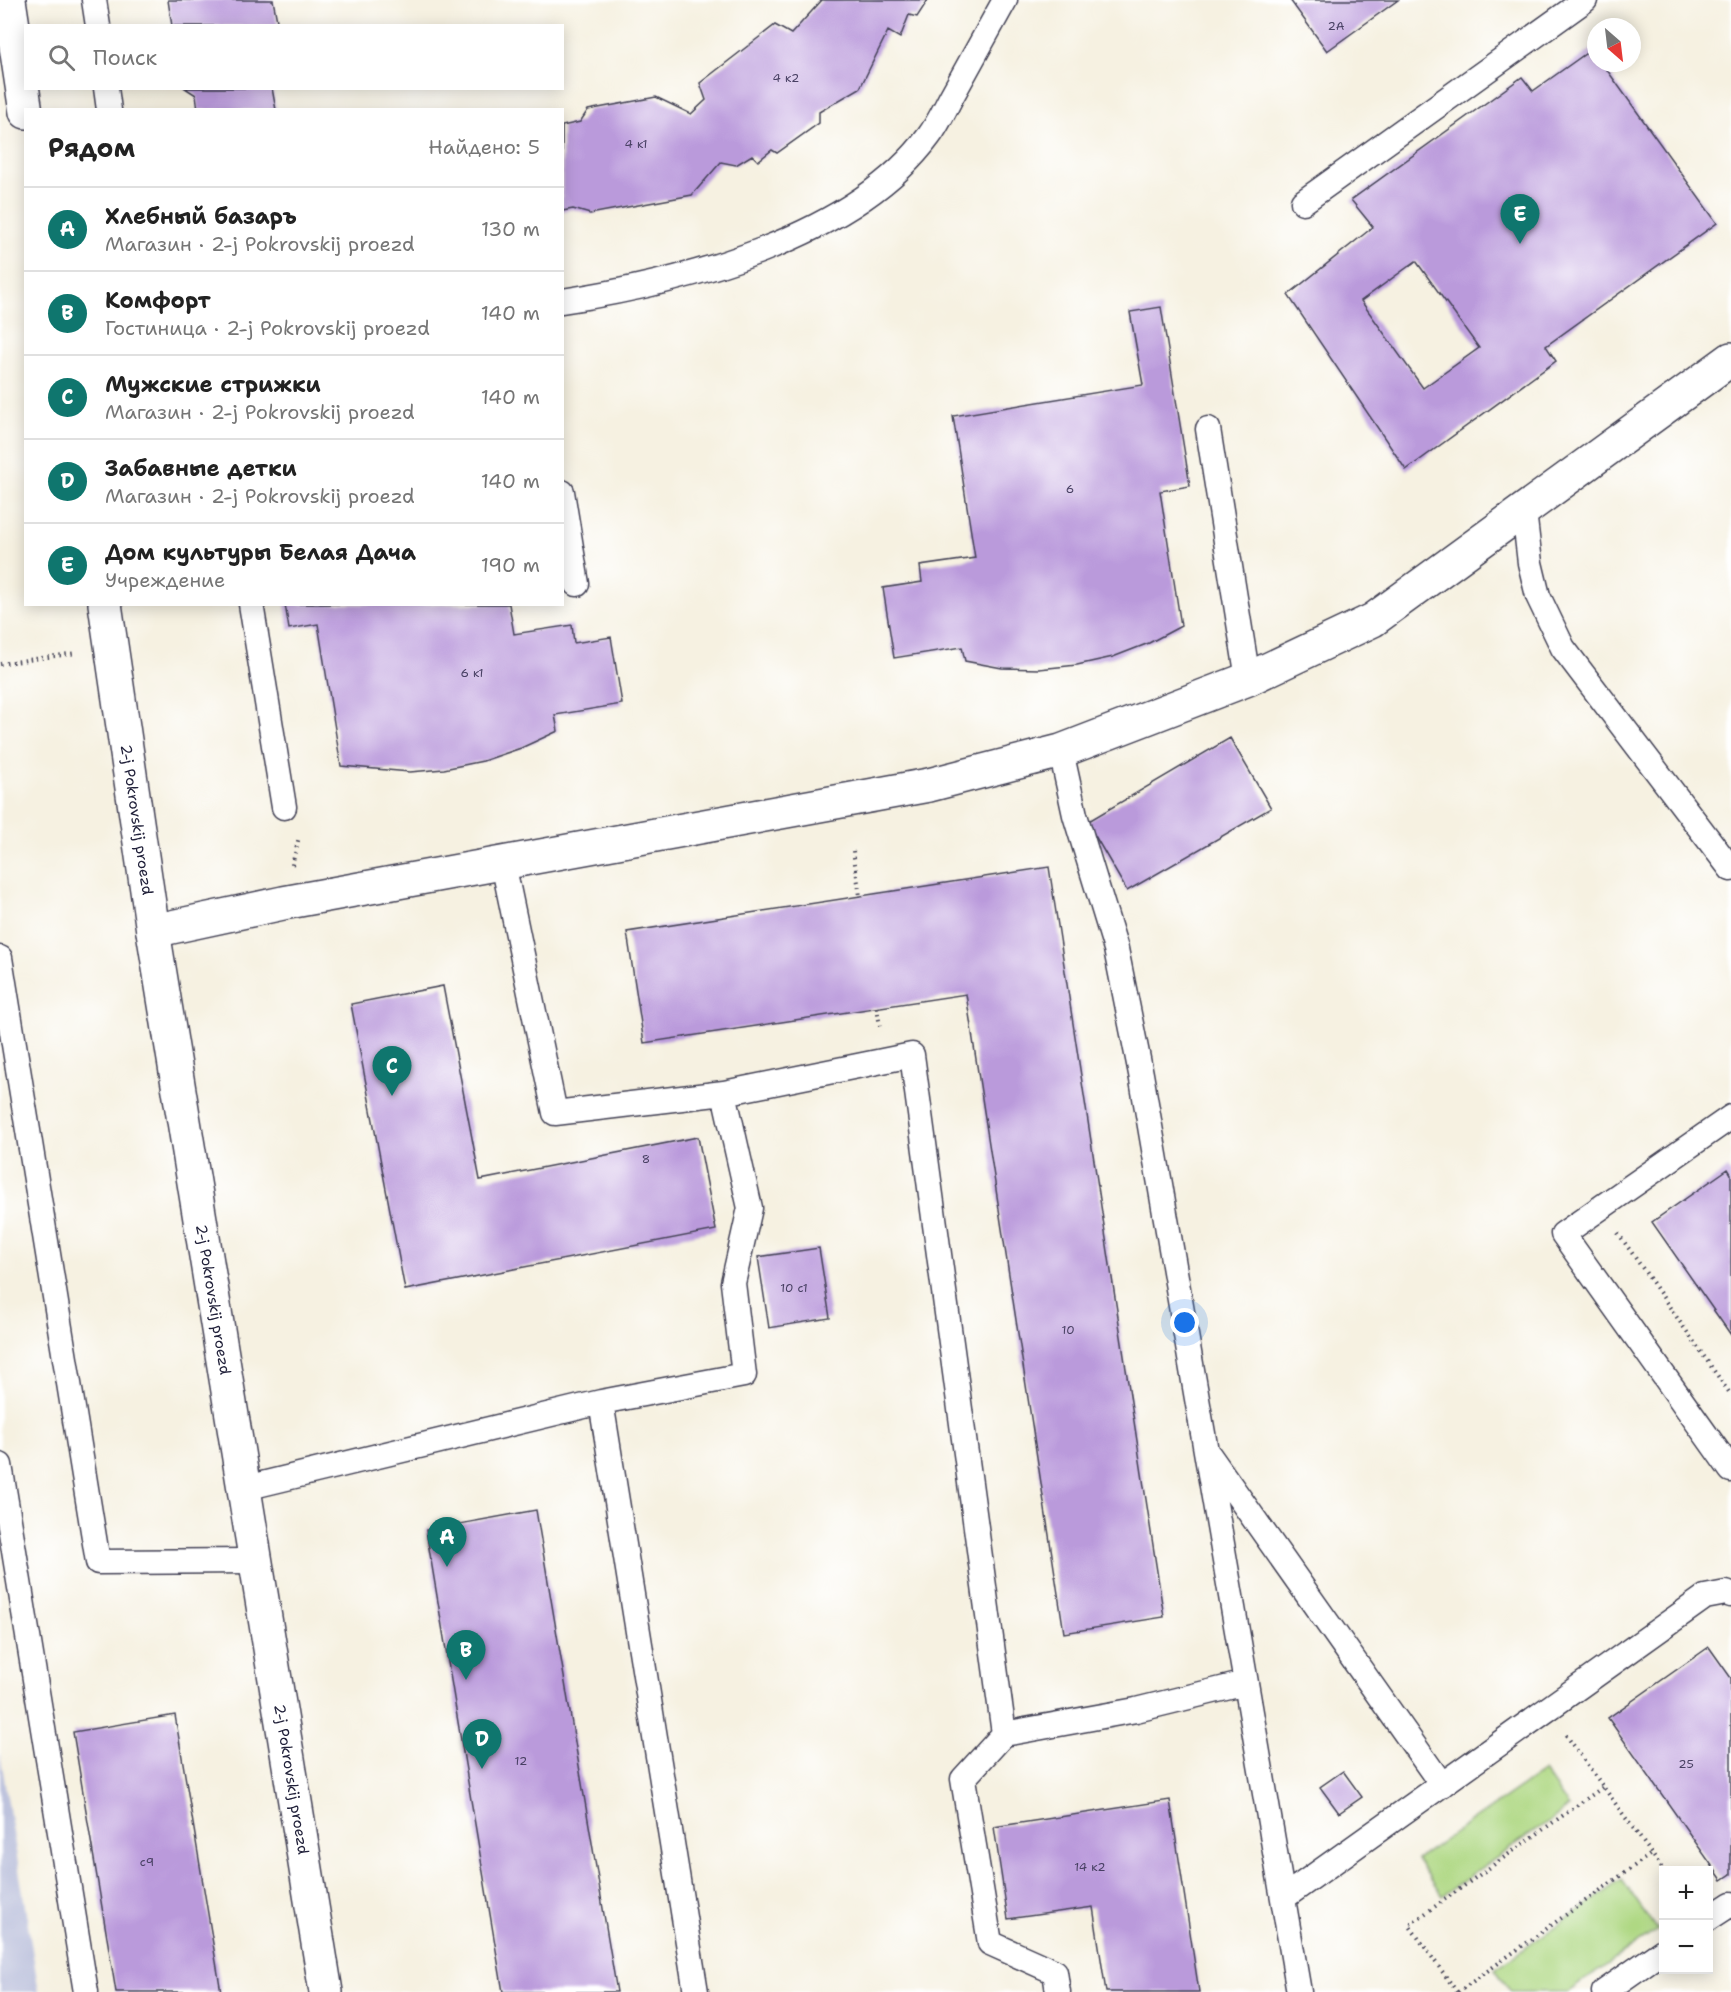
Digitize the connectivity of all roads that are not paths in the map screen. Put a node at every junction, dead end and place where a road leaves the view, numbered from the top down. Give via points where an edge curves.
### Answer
1 (9, 0) edge
2 (94, 0) edge
3 (1005, 0) edge
4 (1585, 0) edge
5 (98, 24) edge
6 (106, 90) edge
7 (25, 108) edge
8 (109, 108) edge
9 (1303, 202) dead end
10 (564, 301) edge
11 (1731, 359) edge
12 (1208, 429) dead end
13 (564, 504) edge
14 (1524, 511) junction
15 (577, 584) dead end
16 (105, 606) edge
17 (251, 606) edge
18 (1248, 680) junction
19 (1061, 751) junction
20 (284, 807) dead end
21 (502, 863) junction
22 (1731, 869) edge
23 (153, 931) junction
24 (0, 958) edge
25 (724, 1093) junction
26 (1731, 1117) edge
27 (601, 1402) junction
28 (1205, 1448) junction
29 (0, 1465) edge
30 (1731, 1470) edge
31 (244, 1488) junction
32 (255, 1562) junction
33 (1731, 1579) edge
34 (1731, 1595) edge
35 (1706, 1597) junction
36 (1246, 1683) junction
37 (1004, 1734) junction
38 (1442, 1785) junction
39 (1283, 1898) junction
40 (1731, 1904) edge
41 (1713, 1916) edge
42 (1659, 1954) edge
43 (86, 1992) edge
44 (326, 1992) edge
45 (696, 1992) edge
46 (1058, 1992) edge
47 (1299, 1992) edge
48 (1604, 1992) edge

1 - 7 street
2 - 5 lane
3 - 10 lane via 930,136 877,188 829,218 750,255 626,291
4 - 9 lane
6 - 8 lane
11 - 14 street
12 - 18 lane
13 - 15 lane
14 - 18 street via 1373,620
14 - 22 lane via 1538,596 1563,648
16 - 23 street, 2-j Pokrovskij proezd
17 - 20 lane
18 - 19 street
19 - 21 street via 929,785
19 - 28 lane via 1075,815 1116,949
21 - 23 street
21 - 25 lane via 555,1113
23 - 31 street, 2-j Pokrovskij proezd
24 - 32 lane via 98,1562
25 - 27 lane via 750,1208 734,1283 744,1375
25 - 37 lane via 912,1055
26 - 30 lane via 1563,1234
27 - 31 lane
27 - 45 lane
28 - 36 lane
28 - 38 lane
29 - 43 lane
31 - 32 street, 2-j Pokrovskij proezd
32 - 44 street, 2-j Pokrovskij proezd
33 - 35 lane
34 - 35 lane
35 - 38 lane
36 - 37 lane via 1136,1710
36 - 39 lane
37 - 46 lane via 963,1779 990,1944 1055,1972
38 - 39 lane
39 - 47 lane
40 - 41 lane
42 - 48 lane

